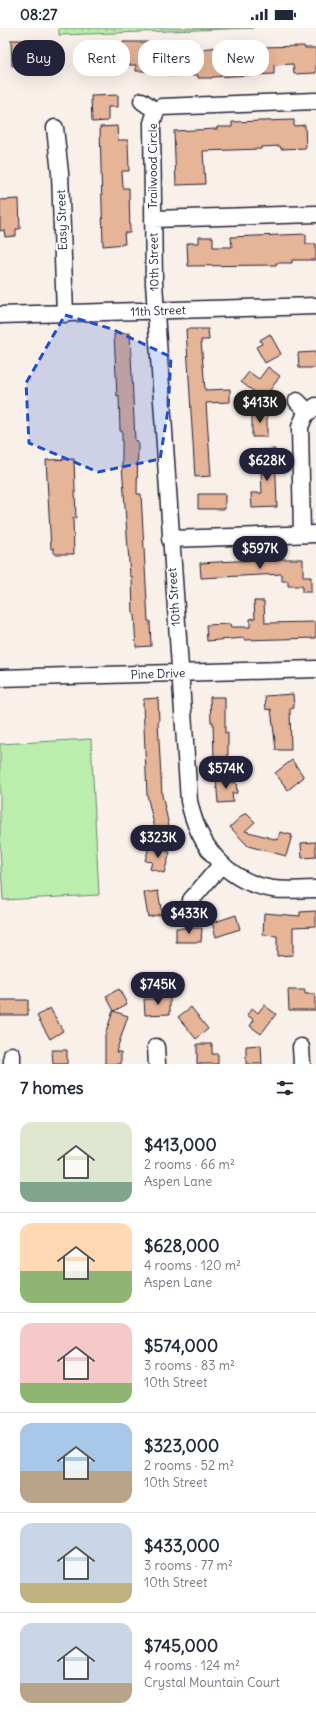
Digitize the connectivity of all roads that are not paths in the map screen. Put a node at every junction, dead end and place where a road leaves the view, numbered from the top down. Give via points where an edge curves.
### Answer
1 (142, 101) dead end
2 (316, 101) edge
3 (156, 111) junction
4 (56, 128) dead end
5 (316, 214) edge
6 (153, 219) junction
7 (316, 306) edge
8 (155, 311) junction
9 (65, 314) junction
10 (0, 315) edge
11 (307, 406) edge
12 (309, 534) edge
13 (170, 539) junction
14 (316, 669) edge
15 (180, 673) junction
16 (0, 678) edge
17 (221, 864) junction
18 (316, 889) edge
19 (191, 900) dead end
20 (156, 1047) dead end
21 (301, 1047) dead end
22 (157, 1064) edge
23 (302, 1064) edge

1 - 3 street
2 - 3 street, Trailwood Circle via 172,105
3 - 6 street, Trailwood Circle via 152,123
4 - 9 street, Easy Street
5 - 6 street, Trailwood Circle
6 - 8 street, 10th Street
7 - 8 street, 11th Street
8 - 9 street, 11th Street
8 - 13 street, 10th Street
9 - 10 street, 11th Street
11 - 12 street via 300,436
12 - 13 street
13 - 15 street, 10th Street
14 - 15 street, Pine Drive
15 - 16 street, Pine Drive
15 - 17 street, 10th Street via 191,814 202,839
17 - 18 street, 10th Street via 236,876 271,888
17 - 19 street
20 - 22 street
21 - 23 street

